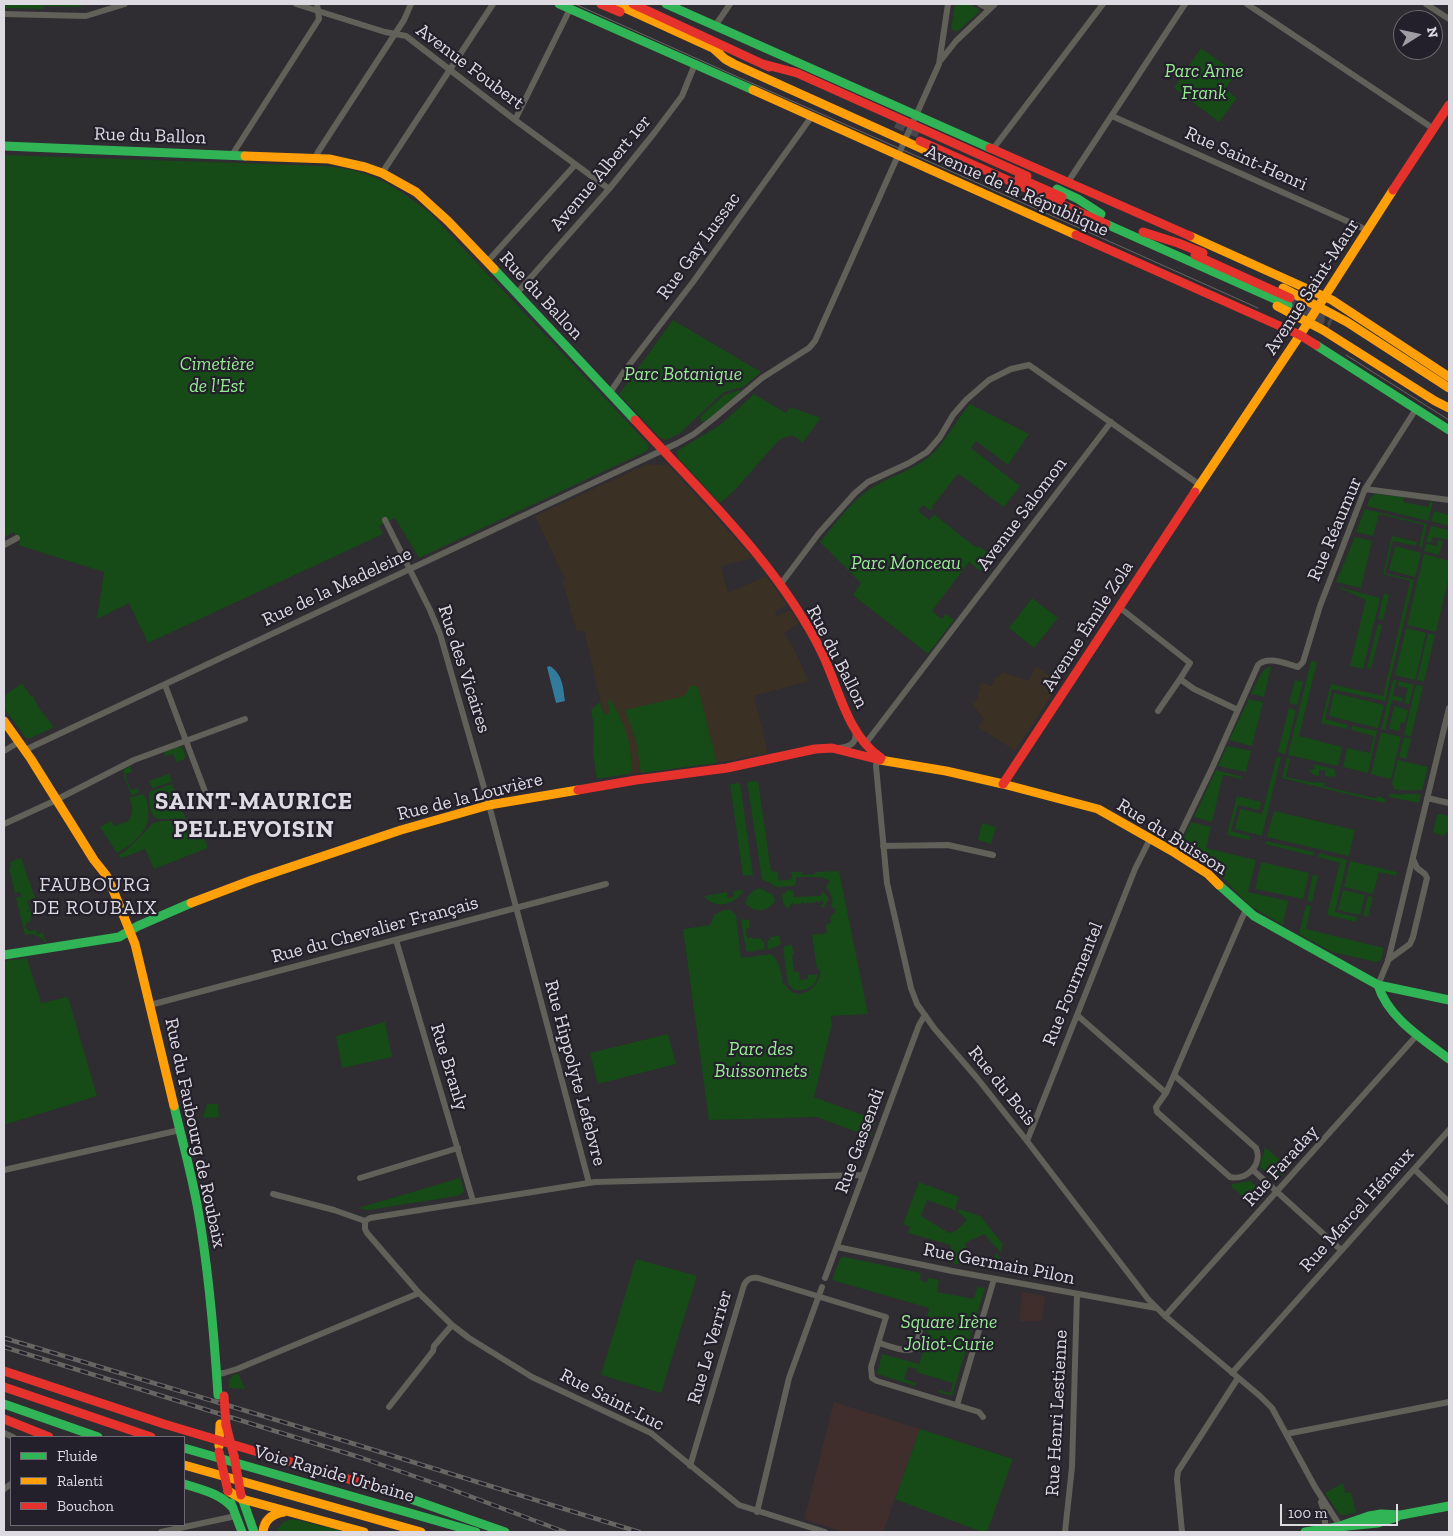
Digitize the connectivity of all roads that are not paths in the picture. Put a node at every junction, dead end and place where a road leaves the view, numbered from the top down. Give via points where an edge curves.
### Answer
1 (126, 4) edge
2 (296, 4) edge
3 (411, 4) edge
4 (493, 4) edge
5 (559, 4) edge
6 (601, 4) edge
7 (616, 4) edge
8 (633, 4) edge
9 (666, 4) edge
10 (730, 4) edge
11 (948, 4) edge
12 (980, 4) edge
13 (996, 4) edge
14 (1103, 4) edge
15 (1185, 4) edge
16 (1247, 4) edge
17 (1426, 4) edge
18 (318, 7) edge
19 (570, 9) junction
20 (990, 9) junction
21 (4, 14) edge
22 (1449, 19) edge
23 (715, 26) junction
24 (394, 34) junction
25 (680, 34) junction
26 (943, 34) junction
27 (952, 45) junction
28 (714, 49) junction
29 (695, 64) junction
30 (763, 64) junction
31 (939, 64) junction
32 (449, 70) junction
33 (1449, 105) edge
34 (917, 114) junction
35 (812, 116) junction
36 (1112, 116) junction
37 (515, 120) junction
38 (1434, 129) junction
39 (909, 133) junction
40 (4, 146) edge
41 (993, 149) junction
42 (232, 155) junction
43 (898, 155) junction
44 (316, 158) junction
45 (575, 164) junction
46 (382, 173) junction
47 (1068, 182) junction
48 (609, 189) junction
49 (1037, 194) junction
50 (1101, 214) junction
51 (1107, 224) junction
52 (1367, 230) junction
53 (1143, 232) junction
54 (487, 262) junction
55 (517, 293) junction
56 (1326, 296) junction
57 (1319, 306) junction
58 (1309, 322) junction
59 (1300, 336) junction
60 (1449, 377) edge
61 (1449, 388) edge
62 (609, 394) junction
63 (1449, 395) edge
64 (1449, 403) edge
65 (1416, 408) junction
66 (1449, 408) edge
67 (1111, 422) junction
68 (1449, 430) edge
69 (662, 450) junction
70 (1200, 485) junction
71 (1365, 489) junction
72 (1449, 500) edge
73 (385, 520) dead end
74 (17, 538) dead end
75 (4, 545) edge
76 (410, 569) junction
77 (780, 585) junction
78 (1119, 607) junction
79 (1180, 679) junction
80 (165, 685) junction
81 (1449, 708) edge
82 (1238, 710) junction
83 (1158, 711) dead end
84 (245, 719) dead end
85 (4, 721) edge
86 (852, 721) junction
87 (186, 740) junction
88 (866, 743) junction
89 (22, 746) junction
90 (832, 748) junction
91 (4, 751) edge
92 (879, 758) junction
93 (1004, 784) junction
94 (1428, 798) junction
95 (56, 800) junction
96 (209, 802) dead end
97 (1449, 803) edge
98 (489, 805) junction
99 (4, 824) edge
100 (1150, 839) junction
101 (883, 846) junction
102 (1172, 851) junction
103 (993, 856) dead end
104 (1413, 858) junction
105 (1422, 872) junction
106 (1409, 875) junction
107 (606, 884) dead end
108 (516, 908) junction
109 (1246, 910) junction
110 (127, 933) junction
111 (396, 940) junction
112 (4, 955) edge
113 (1388, 961) junction
114 (1378, 985) junction
115 (1449, 1000) edge
116 (150, 1005) junction
117 (925, 1015) junction
118 (1077, 1015) junction
119 (1418, 1034) junction
120 (1449, 1059) edge
121 (1174, 1075) junction
122 (1166, 1093) junction
123 (180, 1130) junction
124 (1449, 1130) edge
125 (1027, 1141) junction
126 (458, 1148) junction
127 (1414, 1169) junction
128 (4, 1170) edge
129 (1253, 1170) junction
130 (864, 1175) junction
131 (360, 1178) dead end
132 (589, 1183) junction
133 (1277, 1192) junction
134 (273, 1194) dead end
135 (473, 1201) junction
136 (1449, 1202) edge
137 (365, 1221) junction
138 (837, 1247) junction
139 (1341, 1250) junction
140 (825, 1278) dead end
141 (994, 1279) junction
142 (822, 1287) dead end
143 (419, 1293) junction
144 (1077, 1294) junction
145 (818, 1296) junction
146 (1156, 1308) junction
147 (1165, 1316) junction
148 (452, 1325) junction
149 (920, 1329) dead end
150 (879, 1343) junction
151 (4, 1372) edge
152 (1232, 1373) junction
153 (218, 1374) junction
154 (1238, 1378) junction
155 (4, 1387) edge
156 (1449, 1402) edge
157 (4, 1404) edge
158 (957, 1405) junction
159 (388, 1407) dead end
160 (983, 1417) dead end
161 (4, 1419) edge
162 (223, 1424) junction
163 (1286, 1434) junction
164 (46, 1436) edge
165 (95, 1436) edge
166 (148, 1436) edge
167 (219, 1440) junction
168 (230, 1443) junction
169 (185, 1448) edge
170 (231, 1457) junction
171 (185, 1464) edge
172 (690, 1466) junction
173 (185, 1484) edge
174 (1315, 1487) junction
175 (233, 1496) junction
176 (1449, 1506) edge
177 (234, 1512) junction
178 (286, 1512) junction
179 (757, 1512) junction
180 (185, 1525) edge
181 (183, 1526) edge
182 (1326, 1529) junction
183 (1342, 1529) edge
184 (161, 1532) edge
185 (242, 1532) edge
186 (250, 1532) edge
187 (254, 1532) edge
188 (263, 1532) edge
189 (364, 1532) edge
190 (421, 1532) edge
191 (476, 1532) edge
192 (505, 1532) edge
193 (825, 1532) edge
194 (1065, 1532) edge
195 (1182, 1532) edge
196 (1305, 1532) edge

1 - 21 street via 86,16
2 - 18 street, Avenue Foubert
3 - 24 street
4 - 32 street
5 - 19 main road, Avenue de la République
6 - 25 main road
7 - 25 main road
8 - 30 main road
9 - 23 main road, Avenue de la République
10 - 23 street
11 - 26 street
12 - 20 street
13 - 20 street
14 - 41 street
15 - 36 street
16 - 38 street
17 - 22 street
18 - 24 street, Avenue Foubert
18 - 42 street via 319,19
19 - 29 main road, Avenue de la République
19 - 37 street
20 - 27 street
23 - 34 main road, Avenue de la République
24 - 32 street, Avenue Foubert via 406,36
24 - 44 street
25 - 28 main road
26 - 27 street
26 - 31 street
27 - 31 street
28 - 30 main road via 895,126
28 - 39 main road via 734,64
29 - 35 main road, Avenue de la République
29 - 48 street, Avenue Albert 1er via 679,101
30 - 39 main road via 798,73
31 - 34 street, Rue de la Madeleine
32 - 37 street, Avenue Foubert
32 - 46 street
33 - 38 main road, Avenue Saint-Maur
34 - 39 street, Rue de la Madeleine
34 - 41 main road, Avenue de la République
35 - 43 main road, Avenue de la République
35 - 62 street, Rue Gay Lussac
36 - 47 street
36 - 52 street, Rue Saint-Henri
37 - 45 street, Avenue Foubert
38 - 52 main road, Avenue Saint-Maur
39 - 43 street, Rue de la Madeleine
39 - 49 main road via 1005,185
39 - 50 main road via 1070,194
40 - 42 main road, Rue du Ballon
41 - 47 main road, Avenue de la République
42 - 44 main road, Rue du Ballon
43 - 59 main road, Avenue de la République
43 - 69 street, Rue de la Madeleine via 812,344 762,378 694,434
44 - 46 main road, Rue du Ballon via 341,161
45 - 48 street, Avenue Foubert
45 - 54 street
46 - 54 main road, Rue du Ballon via 416,192
47 - 56 main road, Avenue de la République
48 - 55 street, Avenue Albert 1er
49 - 50 main road, Avenue de la République via 922,138
49 - 51 main road, Avenue de la République
50 - 53 main road, Avenue de la République
51 - 53 main road, Avenue de la République via 1289,301
51 - 58 main road via 1158,253
52 - 56 main road, Avenue Saint-Maur
53 - 57 main road via 1188,247
54 - 55 main road, Rue du Ballon
55 - 62 main road, Rue du Ballon
56 - 57 main road, Avenue Saint-Maur
56 - 60 main road, Avenue de la République
57 - 58 main road, Avenue Saint-Maur
57 - 61 main road
58 - 59 main road, Avenue Saint-Maur
58 - 66 main road
59 - 65 main road, Avenue de la République
59 - 70 main road, Avenue Saint-Maur
62 - 69 main road, Rue du Ballon
63 - 64 main road via 1331,324
65 - 68 main road, Avenue de la République
65 - 71 street, Rue Réaumur
67 - 70 street
67 - 77 street via 1029,365 1011,369 989,380 966,400 926,452 868,482 855,493
67 - 88 street, Avenue Salomon
69 - 76 street, Rue de la Madeleine
69 - 77 main road, Rue du Ballon via 732,526
70 - 78 main road, Avenue Émile Zola
71 - 72 street
71 - 82 street, Rue Réaumur via 1320,606 1303,662 1298,667 1268,660 1261,662
73 - 76 street, Rue des Vicaires
74 - 75 street
76 - 80 street, Rue de la Madeleine
76 - 98 street, Rue des Vicaires via 440,634
77 - 86 main road, Rue du Ballon via 816,641
78 - 79 street via 1190,664
78 - 93 main road, Avenue Émile Zola
79 - 82 street
79 - 83 street
80 - 87 street
80 - 89 street, Rue de la Madeleine
81 - 94 street
82 - 102 street
84 - 87 street
85 - 89 main road, Rue du Faubourg de Roubaix
86 - 88 main road, Rue du Ballon
86 - 90 street, Rue de la Louvière via 856,734 854,742
87 - 95 street via 134,760
87 - 96 street
88 - 92 main road, Rue du Ballon
89 - 91 street, Rue de la Madeleine
89 - 95 main road, Rue du Faubourg de Roubaix
90 - 92 main road, Rue de la Louvière
90 - 98 main road, Rue de la Louvière
92 - 93 main road, Rue du Buisson
92 - 101 street, Rue du Bois via 876,766
93 - 100 main road, Rue du Buisson via 1098,809
94 - 97 street
94 - 104 street
95 - 99 street
95 - 110 main road, Rue du Faubourg de Roubaix via 94,860
98 - 108 street, Rue des Vicaires
98 - 110 main road, Rue de la Louvière via 401,830 252,880 187,904
100 - 102 main road, Rue du Buisson
100 - 118 street, Rue Fourmentel
101 - 103 street via 948,845
101 - 117 street, Rue du Bois via 887,883 911,988
102 - 109 main road, Rue du Buisson via 1212,877
104 - 105 street
104 - 106 street
105 - 106 street
105 - 113 street via 1427,878 1411,942
106 - 113 street
107 - 108 street, Rue du Chevalier Français
108 - 111 street, Rue du Chevalier Français
108 - 132 street, Rue Hippolyte Lefebvre
109 - 114 main road, Rue du Buisson
109 - 121 street
110 - 112 main road, Rue de la Louvière via 119,937
110 - 116 main road, Rue du Faubourg de Roubaix
111 - 116 street, Rue du Chevalier Français
111 - 126 street, Rue Branly
113 - 114 street
114 - 115 main road, Rue du Buisson
114 - 119 main road via 1379,993 1387,1004
116 - 123 main road, Rue du Faubourg de Roubaix
117 - 125 street, Rue du Bois
117 - 130 street, Rue Gassendi
118 - 122 street
118 - 125 street, Rue Fourmentel
119 - 120 main road
119 - 133 street, Rue Faraday
121 - 122 street
121 - 129 street via 1256,1148 1258,1156
122 - 129 street via 1156,1105 1157,1112 1230,1177 1241,1177
123 - 128 street
123 - 153 main road, Rue du Faubourg de Roubaix via 201,1226
124 - 127 street, Rue Marcel Hénaux
125 - 146 street, Rue du Bois
126 - 131 street
126 - 135 street, Rue Branly
127 - 136 street
127 - 139 street, Rue Marcel Hénaux
129 - 133 street
130 - 132 street, Rue Hippolyte Lefebvre
130 - 138 street, Rue Gassendi
132 - 135 street
133 - 139 street
133 - 147 street, Rue Faraday
134 - 137 street
135 - 137 street
137 - 143 street, Rue Saint-Luc via 366,1233
138 - 140 street, Rue Gassendi
138 - 141 street, Rue Germain Pilon
139 - 152 street, Rue Marcel Hénaux
141 - 144 street, Rue Germain Pilon
141 - 158 street
142 - 145 street
143 - 148 street, Rue Saint-Luc
143 - 153 street
144 - 146 street, Rue Germain Pilon
144 - 194 street, Rue Henri Lestienne via 1073,1460
145 - 150 street via 886,1317
145 - 172 street, Rue Le Verrier via 758,1278 745,1282
145 - 179 street via 789,1378
146 - 147 street, Rue du Bois
147 - 152 street, Rue du Bois
148 - 159 street
148 - 172 street, Rue Saint-Luc via 532,1378 651,1433
149 - 150 street via 911,1350
150 - 158 street via 871,1371 874,1380
151 - 167 main road
152 - 154 street, Rue du Bois
153 - 162 main road, Rue du Faubourg de Roubaix
154 - 163 street, Rue du Bois via 1269,1404
154 - 195 street via 1180,1469 1177,1479
155 - 166 main road
156 - 163 street
157 - 165 main road
158 - 160 street via 979,1412
161 - 164 main road
162 - 167 main road
162 - 168 main road
163 - 174 street, Rue du Bois
167 - 168 main road
167 - 170 main road
167 - 175 main road, bridge via 219,1452
168 - 170 main road
168 - 192 main road via 398,1494
169 - 191 main road, Voie Rapide Urbaine
170 - 175 main road, bridge via 238,1474
171 - 190 main road, Voie Rapide Urbaine
172 - 179 street, Rue Saint-Luc via 736,1503
173 - 175 main road
174 - 182 street
174 - 183 street
175 - 177 main road
175 - 178 main road
175 - 187 main road
176 - 183 main road via 1401,1515 1382,1523
177 - 180 street
177 - 185 main road
177 - 186 main road via 244,1520
178 - 188 main road via 270,1516
178 - 189 main road
179 - 193 street, Rue Saint-Luc
181 - 184 street
182 - 183 main road
182 - 196 main road

